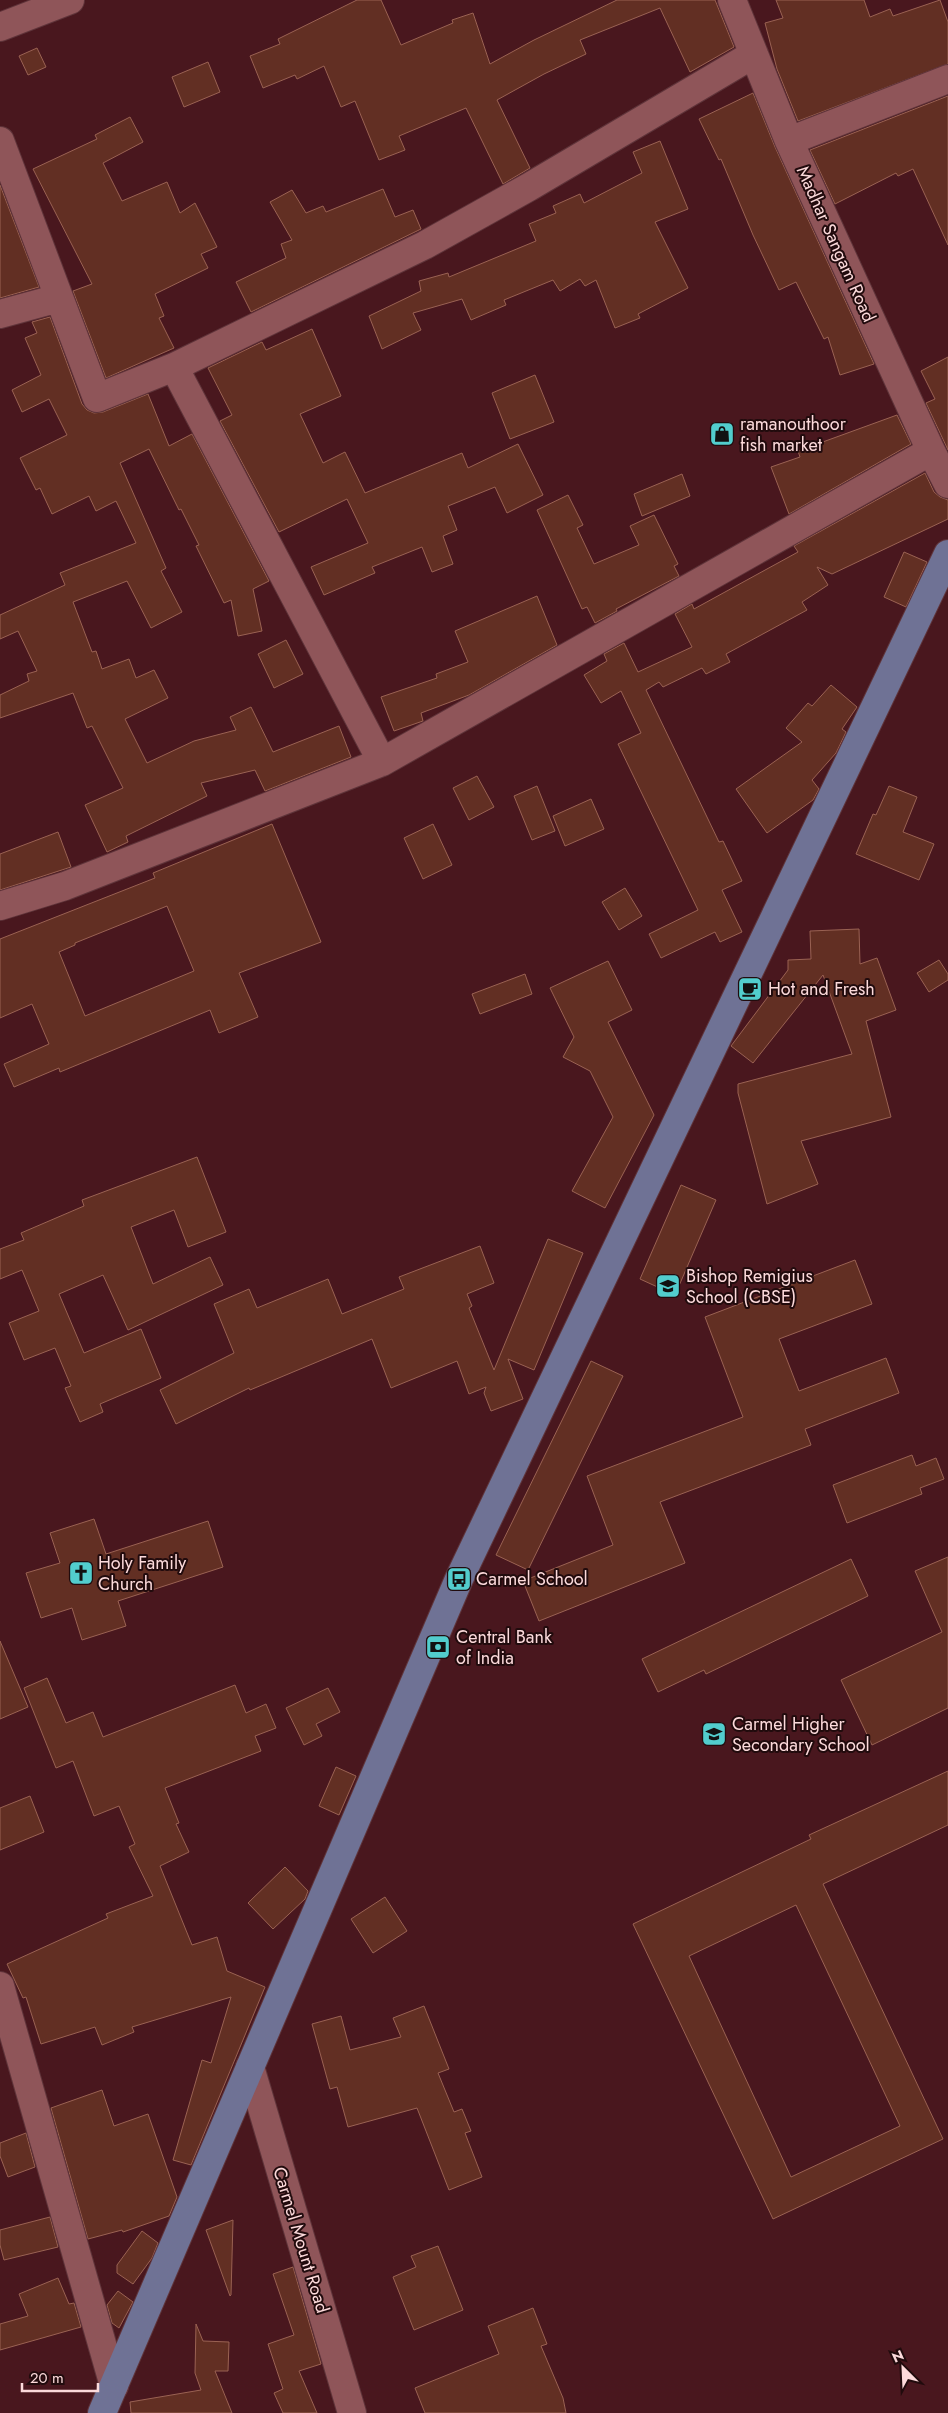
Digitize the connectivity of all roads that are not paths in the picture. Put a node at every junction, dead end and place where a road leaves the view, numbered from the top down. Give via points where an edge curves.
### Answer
1 (70, 0) edge
2 (732, 0) edge
3 (0, 27) edge
4 (754, 54) junction
5 (948, 79) edge
6 (789, 140) junction
7 (0, 141) edge
8 (59, 298) junction
9 (0, 314) edge
10 (174, 367) junction
11 (931, 451) junction
12 (948, 484) edge
13 (948, 554) edge
14 (382, 762) junction
15 (0, 906) edge
16 (0, 1986) edge
17 (5, 2027) edge
18 (250, 2067) junction
19 (114, 2386) junction
20 (102, 2413) edge
21 (352, 2413) edge

1 - 3 street
2 - 4 street, Madhar Sangam Road
4 - 6 street, Madhar Sangam Road
4 - 10 street via 425,245
5 - 6 street
6 - 11 street, Madhar Sangam Road
7 - 8 street
8 - 9 street
8 - 10 street via 97,398
10 - 14 street
11 - 12 street, Madhar Sangam Road
11 - 14 street
13 - 18 main road via 459,1579
14 - 15 street via 66,886
16 - 17 street
17 - 19 street
18 - 19 main road
18 - 21 street, Carmel Mount Road
19 - 20 main road

